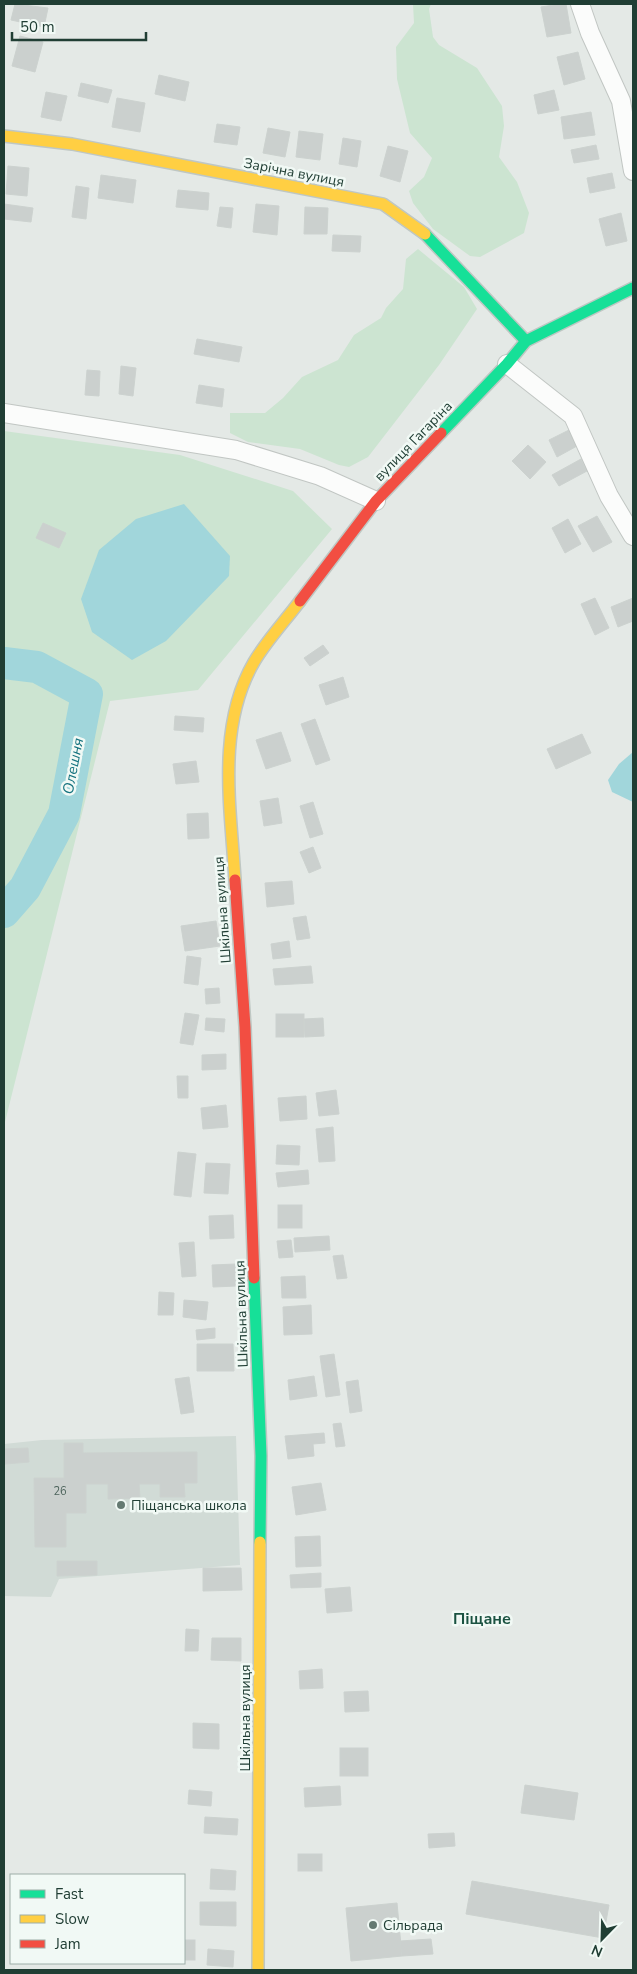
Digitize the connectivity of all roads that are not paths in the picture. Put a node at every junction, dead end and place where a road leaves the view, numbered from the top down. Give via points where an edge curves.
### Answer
1 (580, 4) edge
2 (4, 136) edge
3 (633, 171) edge
4 (633, 288) edge
5 (526, 341) junction
6 (507, 364) junction
7 (4, 413) edge
8 (376, 501) junction
9 (633, 536) edge
10 (254, 662) joint
11 (258, 1970) edge

1 - 3 street via 621,101
2 - 5 street, Зарічна вулиця via 72,144 383,204 421,230
4 - 5 street, вулиця Гагаріна
5 - 6 street, вулиця Гагаріна
6 - 8 street, вулиця Гагаріна
6 - 9 street via 573,416 609,496
7 - 8 street via 236,450 320,476
8 - 10 street, вулиця Гагаріна
10 - 11 street, Шкільна вулиця via 238,700 229,748 245,1027 261,1456

